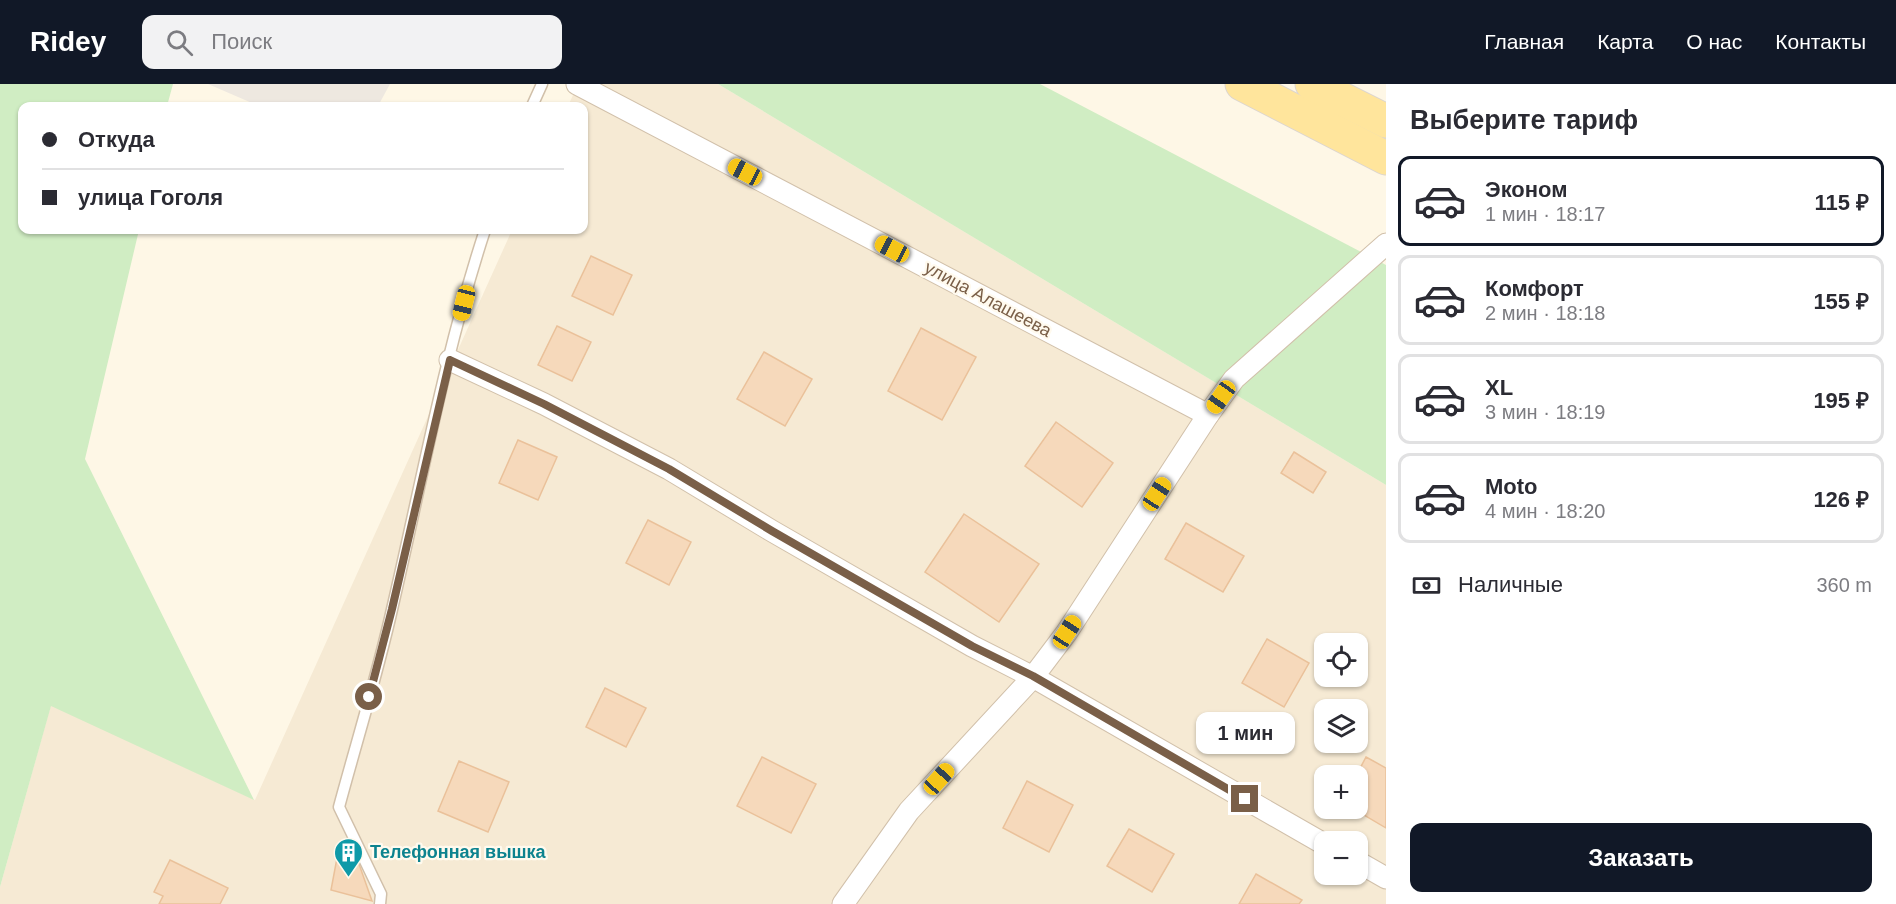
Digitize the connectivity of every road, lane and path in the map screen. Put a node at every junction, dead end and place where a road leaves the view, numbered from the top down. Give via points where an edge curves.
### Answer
1 (542, 84) edge
2 (577, 84) edge
3 (1242, 84) edge
4 (1312, 84) edge
5 (534, 102) edge
6 (1386, 121) edge
7 (1386, 158) edge
8 (484, 234) edge
9 (1386, 244) edge
10 (450, 360) junction
11 (1208, 414) junction
12 (1033, 676) junction
13 (1314, 838) edge
14 (1368, 868) edge
15 (1386, 878) edge
16 (380, 904) edge
17 (843, 904) edge

1 - 5 lane
2 - 11 street, улица Алашеева
3 - 7 main road
4 - 6 main road
8 - 10 lane
9 - 11 street via 1234,379
10 - 12 street via 669,469 972,646
10 - 16 lane via 392,609 339,807 381,894
11 - 12 street via 1067,632
12 - 13 street
12 - 17 street via 909,811
14 - 15 street

